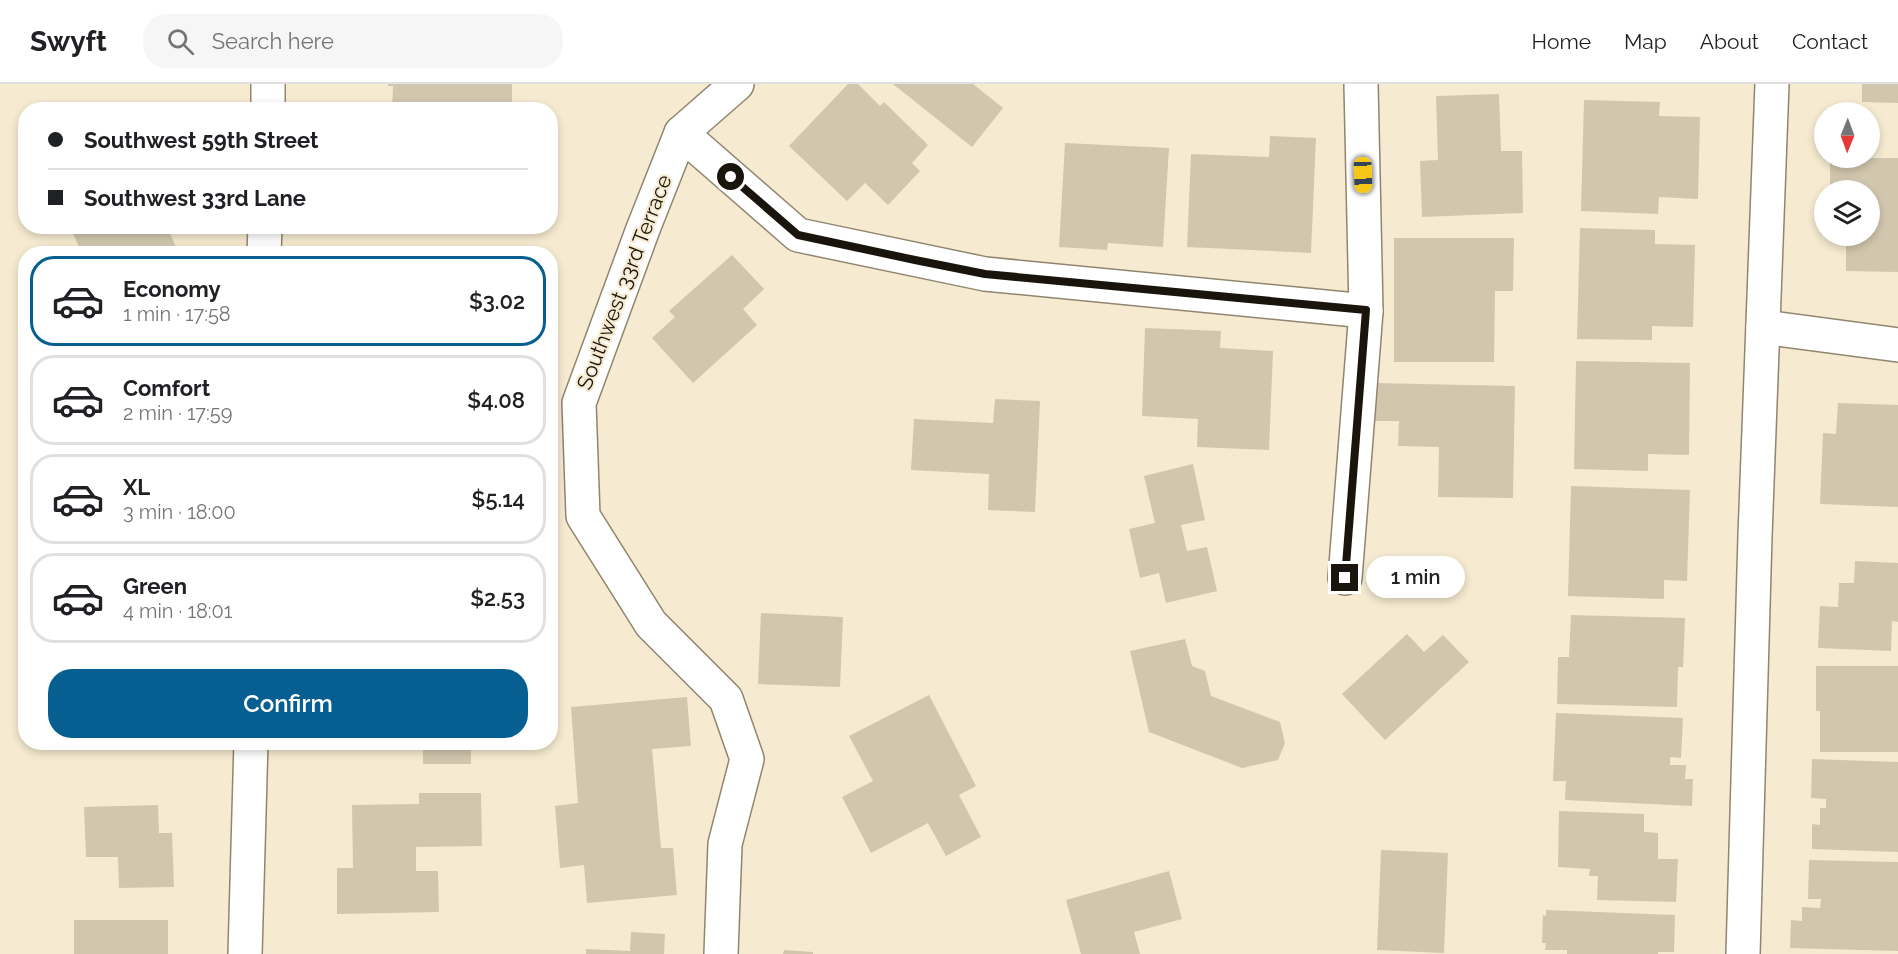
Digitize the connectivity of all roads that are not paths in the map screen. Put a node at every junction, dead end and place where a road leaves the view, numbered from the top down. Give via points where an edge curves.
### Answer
1 (268, 84) edge
2 (737, 84) edge
3 (1361, 84) edge
4 (1772, 84) edge
5 (268, 102) edge
6 (681, 133) junction
7 (1366, 310) junction
8 (1762, 327) junction
9 (1898, 345) edge
10 (1345, 578) dead end
11 (251, 750) edge
12 (245, 954) edge
13 (722, 954) edge
14 (1743, 954) edge

1 - 5 street
2 - 6 street, Southwest 33rd Terrace
3 - 7 street
4 - 8 street
6 - 7 street via 798,235 985,274
6 - 13 street, Southwest 33rd Terrace via 579,403 583,516 651,624 726,699 747,759 725,844
7 - 10 street
8 - 9 street
8 - 14 street
11 - 12 street

